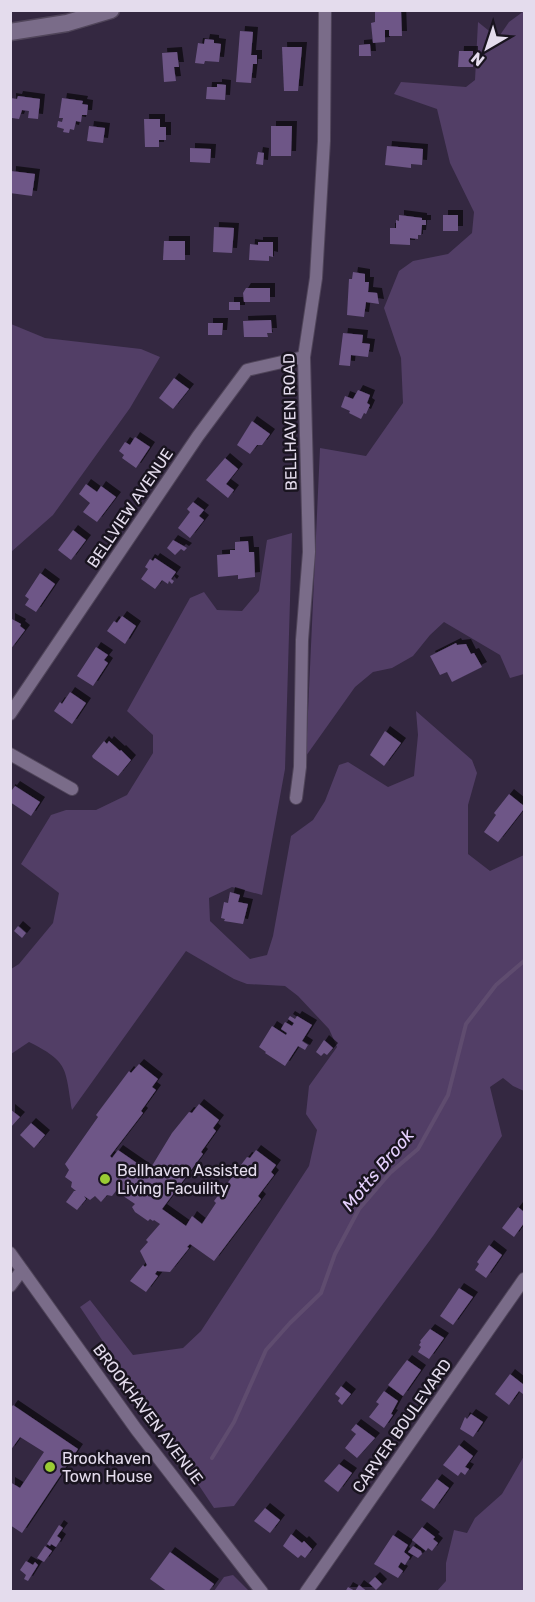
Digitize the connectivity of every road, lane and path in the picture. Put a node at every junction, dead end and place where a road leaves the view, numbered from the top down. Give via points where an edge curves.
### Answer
1 (111, 10) edge
2 (325, 10) edge
3 (10, 32) edge
4 (304, 357) junction
5 (10, 714) edge
6 (10, 754) edge
7 (72, 789) dead end
8 (296, 798) dead end
9 (10, 1253) edge
10 (21, 1270) junction
11 (525, 1278) edge
12 (10, 1286) edge
13 (262, 1592) edge
14 (306, 1592) edge

1 - 3 main road via 67,23
2 - 4 street, BELLHAVEN ROAD via 324,141 316,278
4 - 5 street, BELLVIEW AVENUE via 247,370
4 - 8 street, BELLHAVEN ROAD via 309,552
6 - 7 street
9 - 10 street, BROOKHAVEN AVENUE
10 - 12 street
10 - 13 street, BROOKHAVEN AVENUE via 126,1416
11 - 14 street, CARVER BOULEVARD

